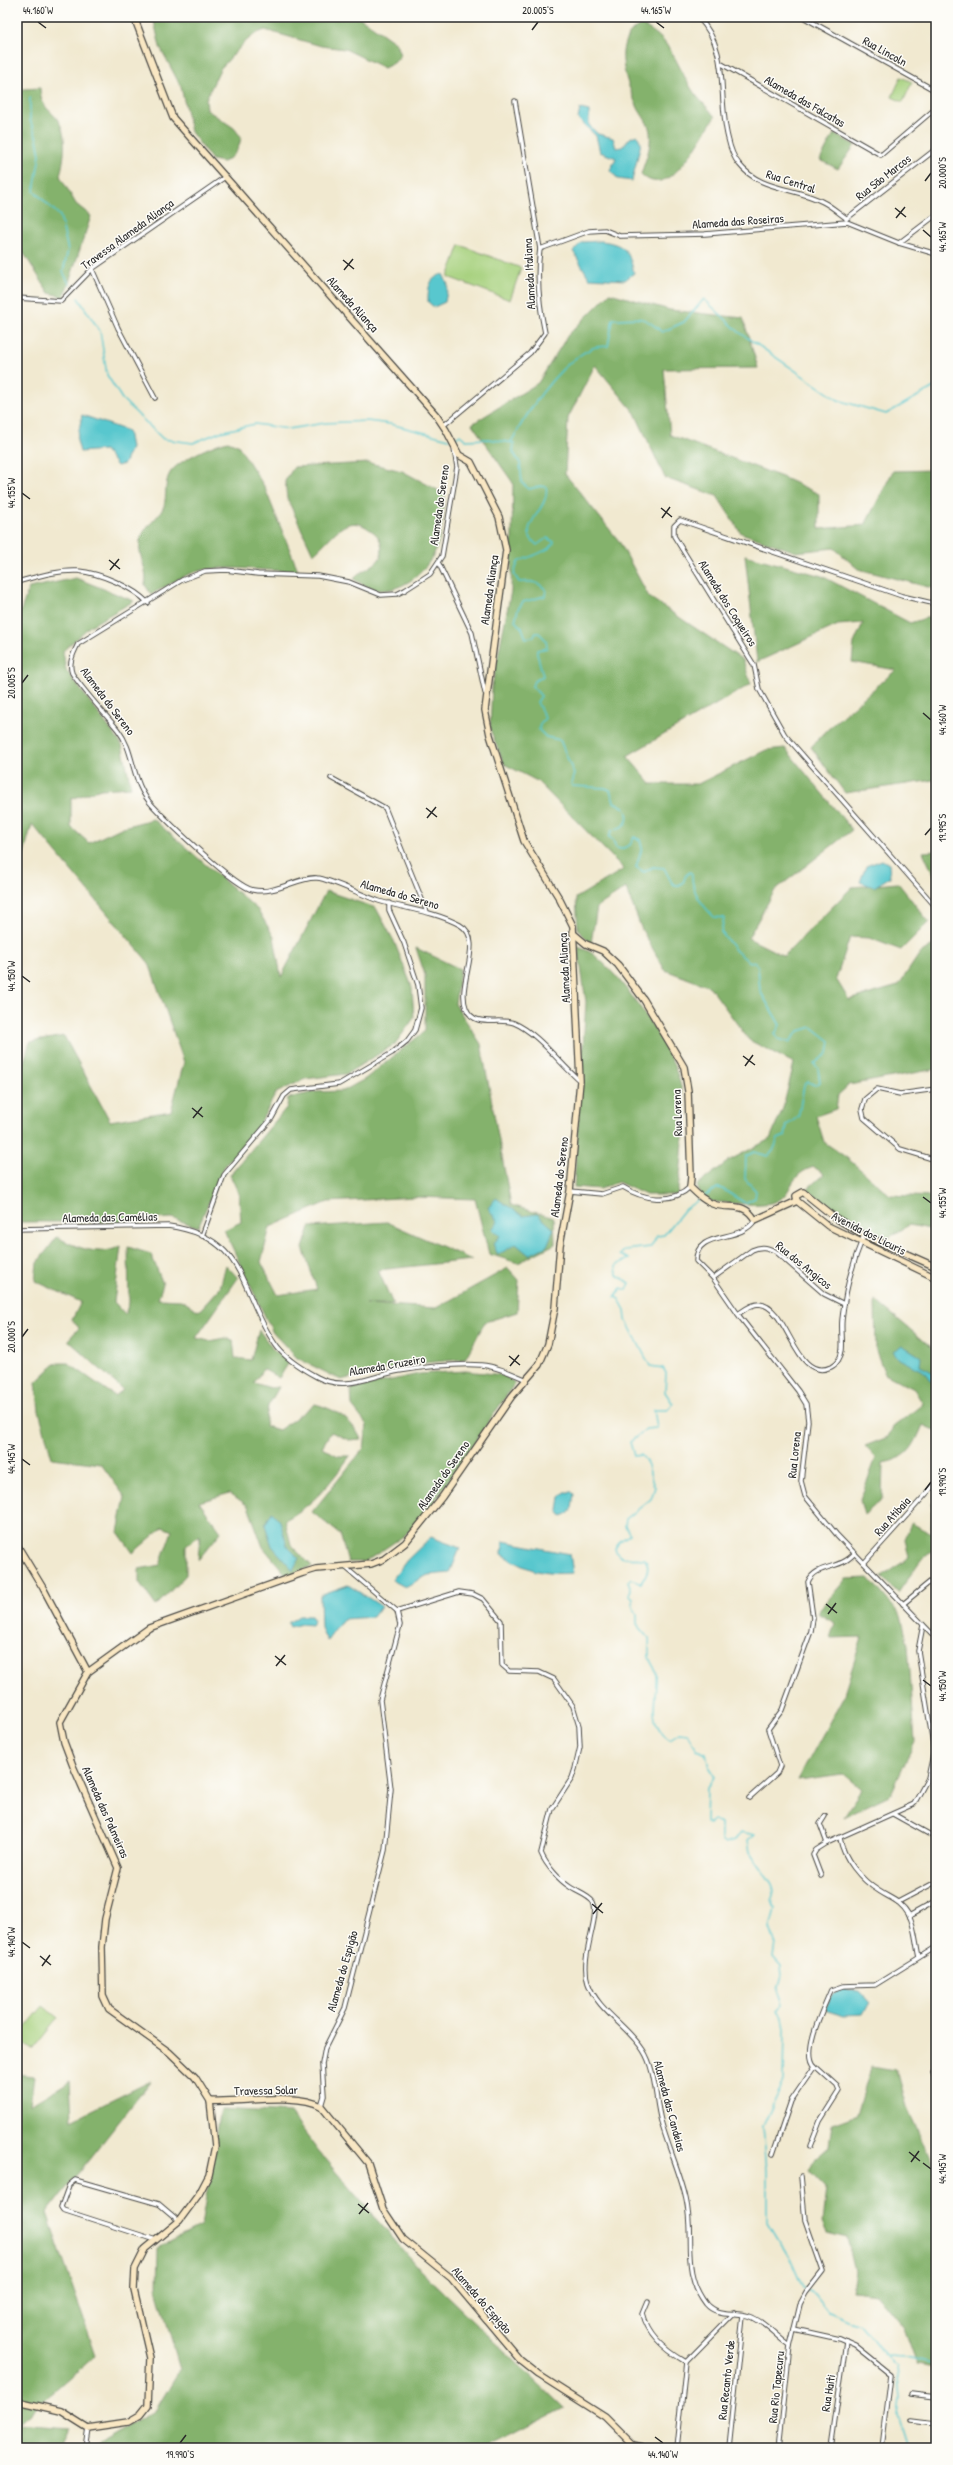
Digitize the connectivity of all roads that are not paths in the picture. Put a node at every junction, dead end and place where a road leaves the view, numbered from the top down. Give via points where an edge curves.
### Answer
1 (134, 17) edge
2 (698, 17) edge
3 (803, 17) edge
4 (720, 63) junction
5 (936, 91) edge
6 (515, 101) dead end
7 (936, 108) edge
8 (936, 149) edge
9 (225, 177) junction
10 (936, 214) edge
11 (847, 220) junction
12 (899, 243) junction
13 (540, 249) junction
14 (936, 254) edge
15 (92, 269) junction
16 (17, 298) edge
17 (155, 398) dead end
18 (445, 428) junction
19 (453, 442) junction
20 (439, 564) junction
21 (17, 582) edge
22 (148, 603) junction
23 (936, 604) edge
24 (485, 694) junction
25 (331, 778) dead end
26 (389, 903) junction
27 (936, 907) edge
28 (427, 912) junction
29 (574, 933) junction
30 (580, 1082) junction
31 (936, 1089) edge
32 (936, 1160) edge
33 (690, 1187) junction
34 (570, 1191) junction
35 (797, 1201) junction
36 (754, 1220) junction
37 (17, 1229) edge
38 (864, 1235) junction
39 (202, 1236) junction
40 (861, 1243) junction
41 (936, 1267) edge
42 (713, 1278) junction
43 (936, 1278) edge
44 (844, 1304) junction
45 (738, 1314) junction
46 (527, 1380) junction
47 (936, 1483) edge
48 (17, 1545) edge
49 (855, 1553) junction
50 (864, 1563) junction
51 (345, 1567) junction
52 (936, 1577) edge
53 (903, 1604) junction
54 (397, 1611) junction
55 (923, 1625) junction
56 (936, 1638) edge
57 (88, 1672) junction
58 (934, 1733) edge
59 (749, 1798) dead end
60 (893, 1814) junction
61 (825, 1816) dead end
62 (840, 1838) junction
63 (936, 1838) edge
64 (827, 1842) junction
65 (821, 1876) dead end
66 (934, 1883) dead end
67 (936, 1901) edge
68 (898, 1902) junction
69 (910, 1916) junction
70 (936, 1947) edge
71 (919, 1957) junction
72 (815, 2066) junction
73 (934, 2073) dead end
74 (936, 2078) edge
75 (210, 2101) junction
76 (321, 2106) junction
77 (810, 2147) dead end
78 (772, 2154) dead end
79 (801, 2177) dead end
80 (179, 2221) junction
81 (156, 2240) junction
82 (648, 2302) dead end
83 (734, 2313) junction
84 (743, 2315) junction
85 (794, 2330) junction
86 (846, 2342) junction
87 (790, 2346) junction
88 (686, 2362) junction
89 (911, 2394) dead end
90 (936, 2397) edge
91 (17, 2401) edge
92 (912, 2421) dead end
93 (936, 2424) edge
94 (88, 2428) junction
95 (85, 2448) edge
96 (648, 2448) edge
97 (677, 2448) edge
98 (730, 2448) edge
99 (779, 2448) edge
100 (831, 2448) edge
101 (882, 2448) edge

1 - 9 street, Alameda Aliança via 173,118
2 - 4 street, Rua Central via 714,37
3 - 5 street, Rua Lincoln
4 - 7 street, Alameda das Falcatas via 881,155
4 - 11 street, Rua Central via 723,118 731,149 738,163 760,182 824,202
6 - 13 street, Alameda Italiana
8 - 11 street, Rua São Marcos
9 - 15 street, Travessa Alameda Aliança
9 - 18 street, Alameda Aliança via 420,396
10 - 12 street
11 - 12 street, Alameda das Roseiras
11 - 13 street, Alameda das Roseiras via 705,234 620,236 605,230 589,231
12 - 14 street, Alameda das Roseiras
13 - 18 street, Alameda Italiana via 540,308 545,334 530,353
15 - 16 street, Travessa Alameda Aliança via 61,301
15 - 17 street via 118,328
18 - 19 street, Alameda Aliança
19 - 20 street, Alameda do Sereno via 456,479 445,545
19 - 24 street, Alameda Aliança via 459,455 471,462 499,517 506,550
20 - 22 street, Alameda do Sereno via 422,581 392,595 381,595 336,578 219,570 182,580
20 - 24 street via 472,633
21 - 22 street via 49,574 78,571 112,581 141,596
22 - 26 street, Alameda do Sereno via 78,644 71,656 72,672 125,739 139,787 152,805 233,878 252,890 268,891 317,878
23 - 27 street, Alameda dos Coqueiros via 902,596 680,520 674,526 674,536 754,664 759,689 785,735
24 - 29 street, Alameda Aliança via 484,710 490,735 524,841 563,905
25 - 28 street via 385,808
26 - 28 street, Alameda do Sereno
26 - 39 street via 389,910 404,943 418,985 421,1008 415,1030 407,1041 392,1053 339,1084 291,1090 284,1096 272,1118 224,1175
28 - 30 street, Alameda do Sereno via 461,925 468,931 472,943 463,997 469,1013 481,1021 501,1020 514,1023 530,1033
29 - 30 street, Alameda Aliança
29 - 33 street, Rua Lorena via 586,944 603,951 618,965 644,1000 684,1067 688,1091 692,1177
30 - 34 street, Alameda do Sereno
31 - 32 street via 900,1094 877,1089 865,1099 862,1109 864,1118 900,1149
33 - 34 street via 684,1193 655,1198 642,1197 623,1187 602,1194
33 - 36 street via 712,1203 744,1208 751,1213
34 - 46 street, Alameda do Sereno via 560,1245 555,1308 548,1344 539,1365
35 - 36 street
35 - 38 street, Avenida dos Licuris via 796,1196 803,1192 834,1217
35 - 40 street, Avenida dos Licuris via 828,1226
36 - 42 street, Rua Lorena via 748,1228 738,1234 705,1242 698,1249 696,1261
37 - 39 street, Alameda das Camélias via 168,1226 182,1228
38 - 40 street
38 - 41 street, Avenida dos Licuris
39 - 46 street, Alameda Cruzeiro via 231,1256 275,1345 299,1366 328,1382 354,1383 398,1371 463,1364 482,1365
40 - 43 street, Avenida dos Licuris
40 - 44 street
42 - 44 street, Rua dos Angicos via 752,1250 759,1247 767,1248 775,1251 824,1294
42 - 45 street, Rua Lorena
44 - 45 street via 840,1359 833,1367 824,1370 816,1368 800,1356 790,1336 766,1306 749,1306
45 - 49 street, Rua Lorena via 805,1401 808,1421 802,1489 819,1514
46 - 51 street, Alameda do Sereno via 512,1396 442,1497 405,1544 378,1562
47 - 50 street, Rua Atibaia
48 - 57 street
49 - 50 street, Rua Lorena
49 - 59 street via 846,1561 810,1577 808,1582 811,1631 782,1710 768,1729 780,1766
50 - 53 street, Rua Lorena
51 - 54 street
51 - 57 street, Alameda do Sereno via 316,1569 303,1573 149,1628
52 - 53 street
53 - 55 street, Rua Lorena
54 - 76 street, Alameda do Espigão via 399,1632 380,1700 391,1789 388,1833 351,1990 323,2056 324,2096
54 - 83 street, Alameda das Candeias via 459,1592 483,1598 501,1621 502,1665 509,1671 534,1670 548,1675 573,1706 579,1726 580,1747 572,1778 552,1809 541,1853 566,1884 588,1897 593,1903 595,1916 584,1967 588,1984 596,1999 631,2034 648,2059 661,2121 687,2200 690,2266 694,2285 706,2304 714,2311
55 - 56 street, Rua Lorena
55 - 58 street via 918,1651
57 - 75 street, Alameda das Palmeiras via 62,1715 60,1728 73,1766 118,1868 105,1919 102,1947 102,1984 106,2004 115,2015 169,2052 195,2077
58 - 60 street via 934,1750 928,1778 914,1804
60 - 62 street
60 - 63 street
61 - 64 street via 820,1824
62 - 64 street
62 - 68 street via 845,1851 866,1881
64 - 65 street via 814,1852
66 - 68 street
67 - 69 street
68 - 69 street
69 - 71 street
70 - 71 street
71 - 72 street via 875,1985 843,1986 831,1990 809,2050
72 - 77 street via 838,2086 839,2091 820,2121
72 - 78 street via 791,2101
73 - 74 street
75 - 76 street, Travessa Solar via 296,2099 313,2101
75 - 80 street, Alameda das Palmeiras via 214,2133 212,2165 199,2194
76 - 96 street, Alameda do Espigão via 368,2163 383,2208 403,2239 451,2278 520,2360 605,2418 633,2445
79 - 85 street via 805,2220 823,2267 822,2275 800,2304
80 - 81 street, Alameda das Palmeiras
80 - 81 street via 159,2204 75,2180 69,2185 61,2207 63,2210
81 - 94 street, Alameda das Palmeiras via 145,2249 138,2260 134,2280 150,2358 148,2405 140,2415 128,2422
82 - 88 street via 643,2314 649,2330 668,2352
83 - 84 street, Rua Rio Tapecuru
83 - 88 street
84 - 87 street, Rua Rio Tapecuru via 757,2320
84 - 98 street, Rua Recanto Verde
85 - 86 street
85 - 87 street
86 - 100 street, Rua Haiti
86 - 101 street via 855,2346 891,2375
87 - 99 street, Rua Rio Tapecuru
88 - 97 street
89 - 90 street
91 - 94 street via 61,2411
92 - 93 street
94 - 95 street

